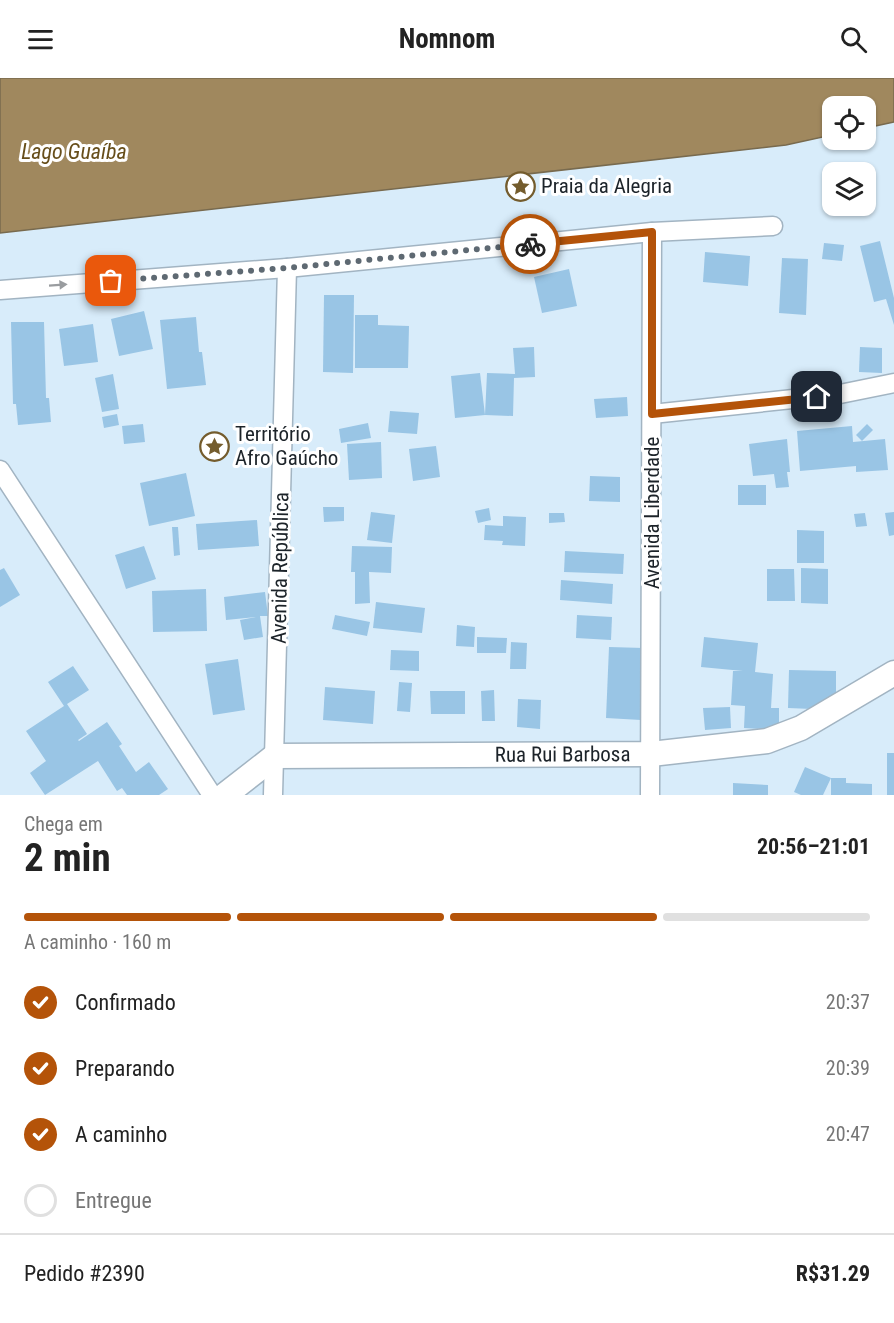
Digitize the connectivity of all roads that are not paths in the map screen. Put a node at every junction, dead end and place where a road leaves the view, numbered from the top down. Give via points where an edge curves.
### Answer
1 (773, 226) dead end
2 (652, 232) junction
3 (287, 268) junction
4 (0, 290) edge
5 (894, 383) edge
6 (652, 414) junction
7 (0, 470) edge
8 (894, 673) edge
9 (651, 754) junction
10 (275, 756) junction
11 (213, 795) edge
12 (225, 795) edge
13 (273, 795) edge
14 (650, 795) edge

1 - 2 street
2 - 3 street
2 - 6 street, Avenida Liberdade
4 -> 3 street
3 - 10 street, Avenida República
5 - 6 street via 840,394
6 - 9 street, Avenida Liberdade
7 - 11 street
8 - 9 street, Rua Rui Barbosa via 801,728 767,741
9 - 10 street, Rua Rui Barbosa
9 - 14 street, Avenida Liberdade
10 - 12 street
10 - 13 street, Avenida República

